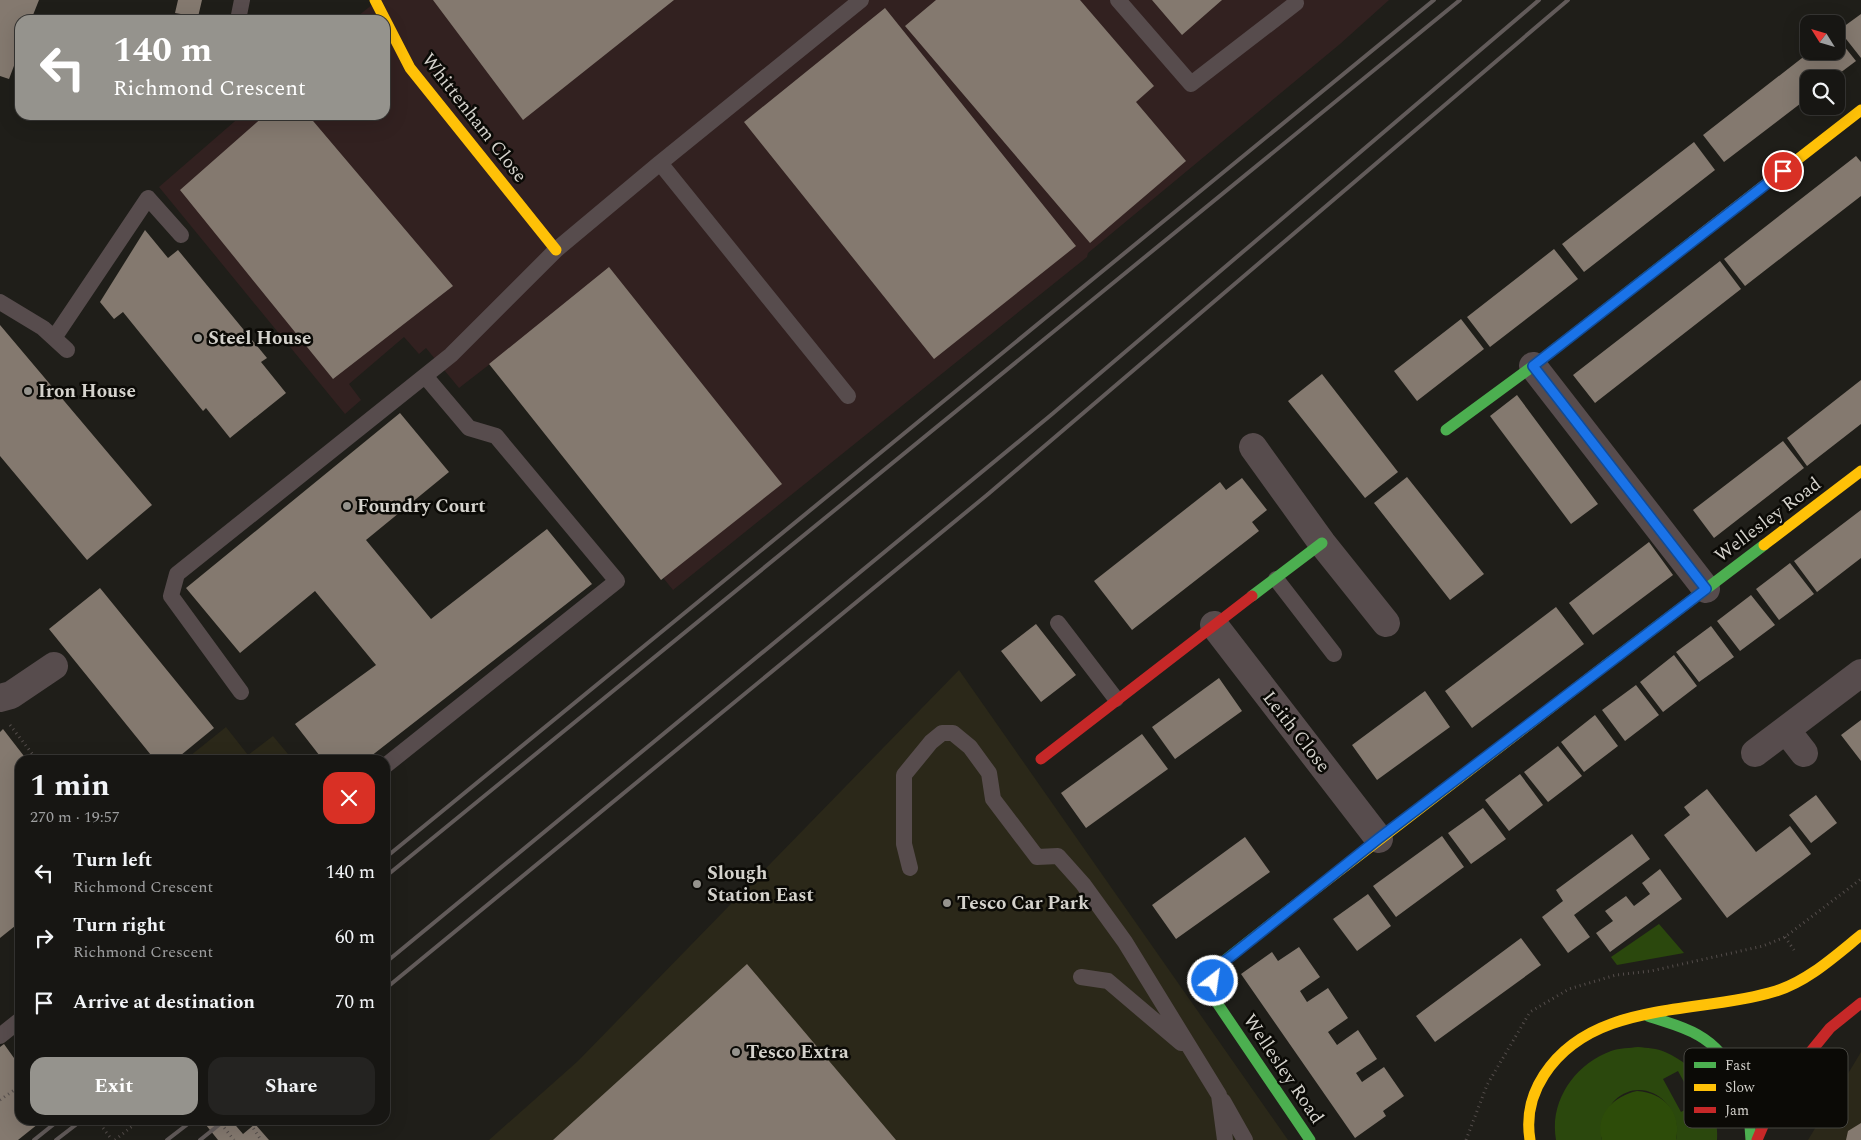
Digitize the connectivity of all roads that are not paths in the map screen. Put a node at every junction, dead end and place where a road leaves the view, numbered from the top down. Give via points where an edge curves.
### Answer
1 (242, 0) edge
2 (375, 0) edge
3 (861, 0) edge
4 (1118, 0) edge
5 (1296, 3) dead end
6 (239, 15) edge
7 (383, 15) edge
8 (390, 29) edge
9 (1861, 110) edge
10 (660, 164) junction
11 (181, 235) dead end
12 (556, 250) junction
13 (0, 302) edge
14 (54, 338) junction
15 (67, 350) dead end
16 (1533, 366) junction
17 (425, 376) junction
18 (848, 396) dead end
19 (1446, 430) dead end
20 (1253, 448) dead end
21 (1861, 471) edge
22 (1322, 543) junction
23 (1276, 579) junction
24 (1706, 589) junction
25 (1386, 622) dead end
26 (1058, 623) dead end
27 (1214, 625) junction
28 (1334, 654) dead end
29 (54, 666) dead end
30 (1861, 673) edge
31 (241, 692) dead end
32 (1116, 699) junction
33 (3, 709) edge
34 (1786, 730) junction
35 (1804, 752) dead end
36 (1754, 753) dead end
37 (1041, 758) dead end
38 (390, 762) edge
39 (1378, 839) junction
40 (910, 868) dead end
41 (1861, 935) edge
42 (1081, 977) dead end
43 (1861, 1003) edge
44 (1647, 1016) junction
45 (15, 1024) edge
46 (0, 1036) edge
47 (1715, 1048) edge
48 (1814, 1048) edge
49 (1194, 1055) junction
50 (1219, 1095) junction
51 (1527, 1123) junction
52 (1762, 1128) edge
53 (1225, 1140) edge
54 (1245, 1140) edge
55 (1310, 1140) edge
56 (1523, 1140) edge
57 (1530, 1140) edge
58 (1757, 1140) edge

1 - 6 lane
2 - 7 street, Whittenham Close
3 - 10 lane
4 - 5 lane via 1191,84
8 - 12 street, Whittenham Close via 410,68
9 - 16 street
10 - 12 lane
10 - 18 lane
11 - 14 lane via 148,198
12 - 17 lane via 458,348
13 - 14 lane
14 - 15 lane
16 - 19 street
16 - 24 street
17 - 31 lane via 177,574 171,596
17 - 38 lane via 469,428 496,436 617,581
20 - 22 street
21 - 24 street, Wellesley Road
22 - 23 street
22 - 25 street
23 - 27 street
23 - 28 lane
24 - 39 street, Wellesley Road
26 - 32 lane
27 - 32 street
27 - 39 street, Leith Close
29 - 33 street via 11,695
30 - 34 street
32 - 37 street
34 - 35 street
34 - 36 street
39 - 55 street, Wellesley Road via 1215,968 1211,994
40 - 49 lane via 904,844 904,775 930,742 942,733 953,733 970,747 988,773 993,799 1038,858 1058,856 1083,884 1125,942
41 - 44 street via 1810,974 1778,991 1720,1005
42 - 49 lane via 1108,981
43 - 48 street via 1830,1028
44 - 47 street via 1704,1038
44 - 51 street via 1609,1022 1585,1033 1563,1051 1543,1071 1531,1100
45 - 46 lane
49 - 50 lane
50 - 53 lane
50 - 54 lane
51 - 56 street
51 - 57 street
52 - 58 street

